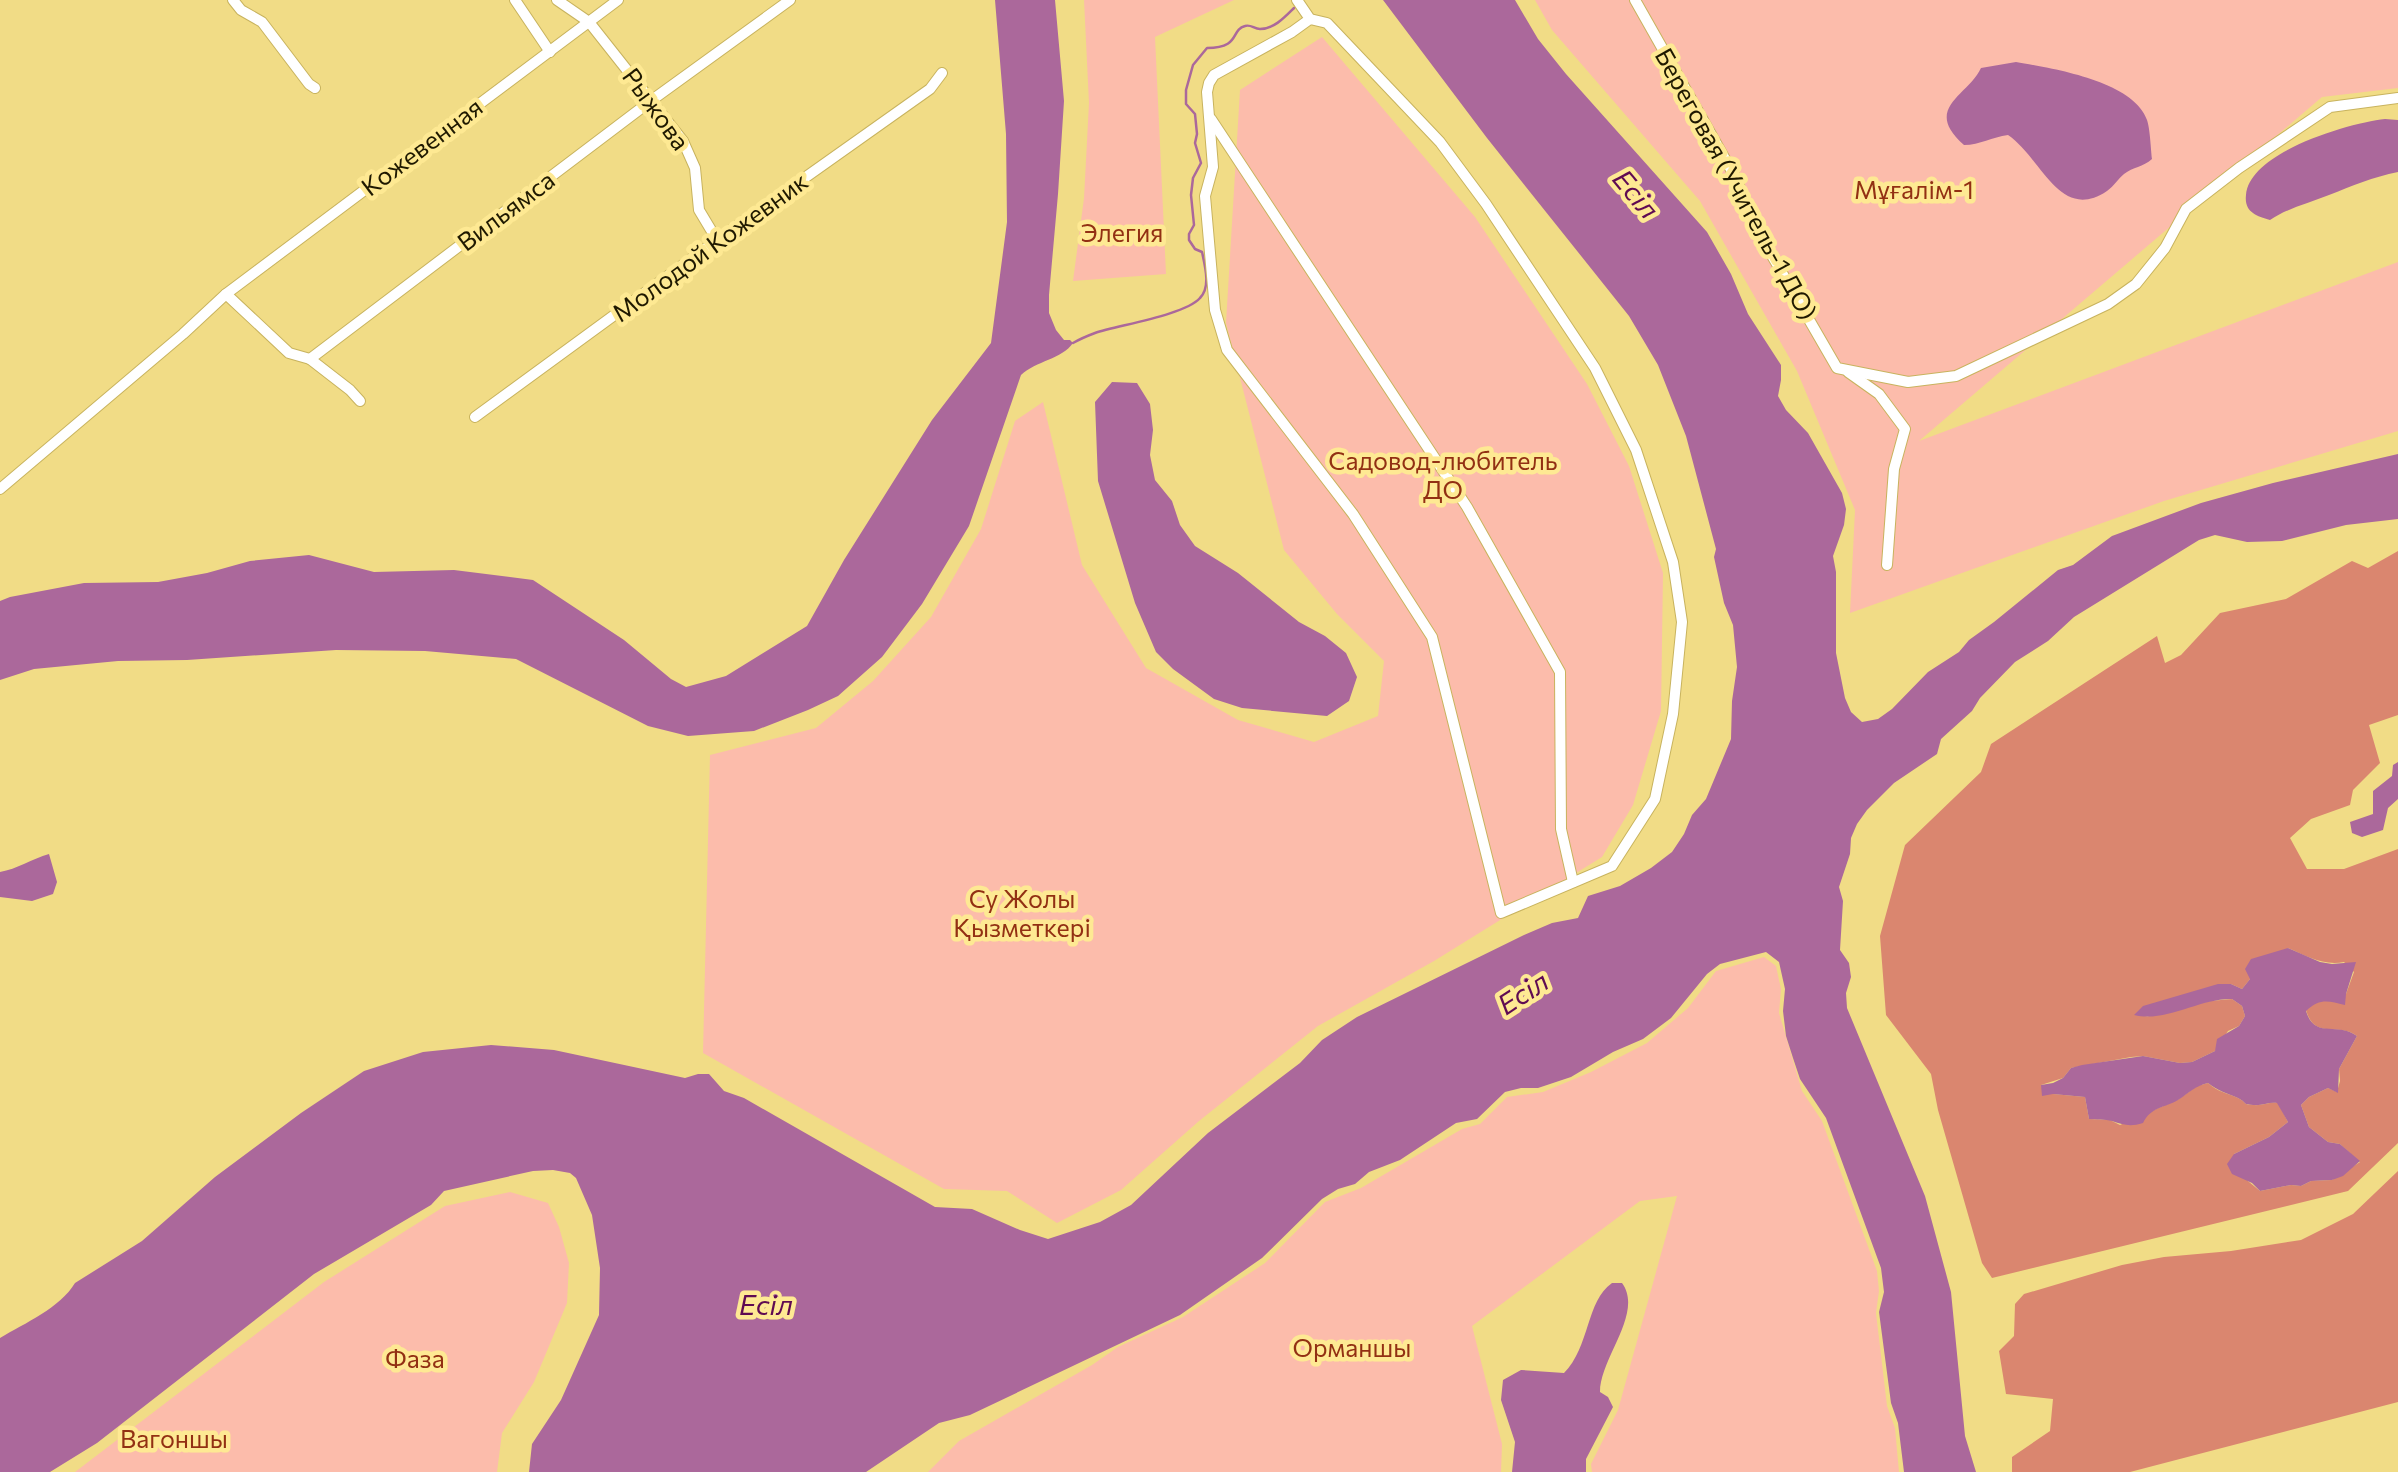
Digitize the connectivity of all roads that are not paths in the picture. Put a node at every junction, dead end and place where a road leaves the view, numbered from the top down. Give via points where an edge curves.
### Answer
1 (232, 0) edge
2 (516, 0) edge
3 (557, 0) edge
4 (618, 0) edge
5 (790, 0) edge
6 (1297, 0) edge
7 (1635, 0) edge
8 (1310, 19) junction
9 (589, 22) junction
10 (550, 52) junction
11 (942, 74) dead end
12 (315, 88) dead end
13 (2398, 98) edge
14 (652, 100) junction
15 (1210, 118) junction
16 (717, 240) junction
17 (226, 294) junction
18 (310, 359) junction
19 (1840, 368) junction
20 (360, 401) dead end
21 (475, 417) dead end
22 (0, 489) edge
23 (1887, 565) dead end
24 (1573, 882) junction

1 - 12 street via 262,22
2 - 10 street
3 - 9 street, Рыжова
4 - 9 street, Кожевенная
5 - 14 street, Вильямса
6 - 8 street
7 - 19 street, Береговая (Учитель-1 ДО) via 1738,182 1748,214
8 - 15 street via 1214,75 1206,92
8 - 24 street via 1326,23 1440,142 1486,204 1595,368 1636,450 1673,562 1682,622 1655,799 1612,866
9 - 10 street, Кожевенная
9 - 14 street, Рыжова
10 - 17 street, Кожевенная
11 - 16 street, Молодой Кожевник via 930,90
13 - 19 street via 2330,107 2239,168 2186,209 2136,284 2108,304 1956,376 1908,382
14 - 16 street, Рыжова via 688,150 698,210
14 - 18 street, Вильямса
15 - 24 street via 1467,508 1560,672 1561,828
15 - 24 street via 1213,167 1205,196 1215,310 1227,350 1353,514 1432,636 1501,913
16 - 21 street, Молодой Кожевник
17 - 18 street via 289,353
17 - 22 street, Кожевенная
18 - 20 street
19 - 23 street via 1880,394 1905,429 1894,469

